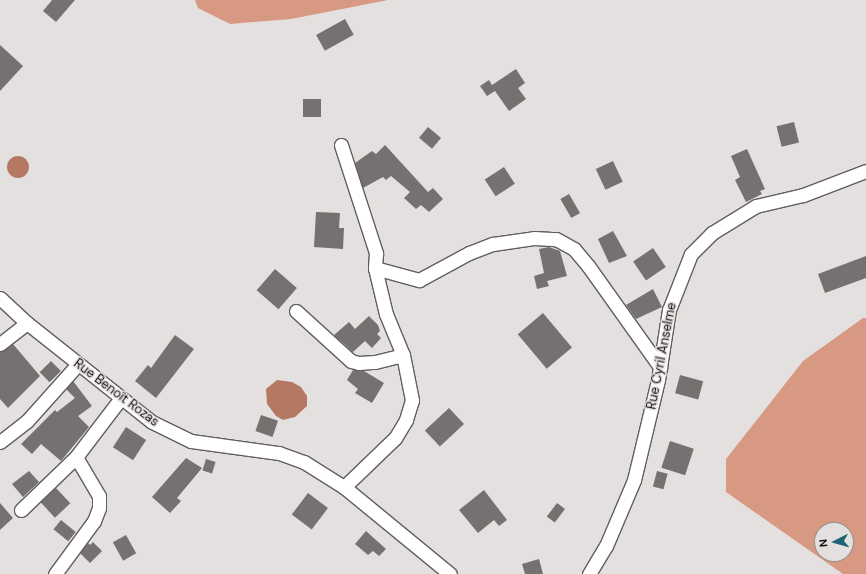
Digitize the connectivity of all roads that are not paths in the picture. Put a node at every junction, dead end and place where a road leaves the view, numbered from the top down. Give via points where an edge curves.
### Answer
1 (340, 145) dead end
2 (866, 171) edge
3 (375, 268) junction
4 (0, 298) edge
5 (296, 312) dead end
6 (27, 323) junction
7 (0, 344) edge
8 (403, 355) junction
9 (78, 364) junction
10 (660, 367) junction
11 (121, 398) junction
12 (0, 442) edge
13 (76, 457) junction
14 (344, 487) junction
15 (21, 510) dead end
16 (55, 574) edge
17 (450, 574) edge
18 (589, 574) edge

1 - 3 street via 376,253
2 - 10 street, Rue Cyril Anselme via 803,195 756,206 739,214 700,244 685,265 669,310
3 - 8 street via 386,314
3 - 10 street via 419,280 469,253 492,244 534,238 556,238 574,249 589,267
4 - 6 street, Rue Benoît Rozas
5 - 8 street via 351,361 375,362
6 - 7 street
6 - 9 street, Rue Benoît Rozas
8 - 14 street via 412,400 406,420 395,438
9 - 11 street, Rue Benoît Rozas
9 - 12 street via 27,421
10 - 18 street, Rue Cyril Anselme via 634,480 606,546
11 - 13 street
11 - 14 street, Rue Benoît Rozas via 152,422 191,441 279,453 304,462
13 - 15 street
13 - 16 street via 99,496 99,508 94,521
14 - 17 street, Rue Benoît Rozas

